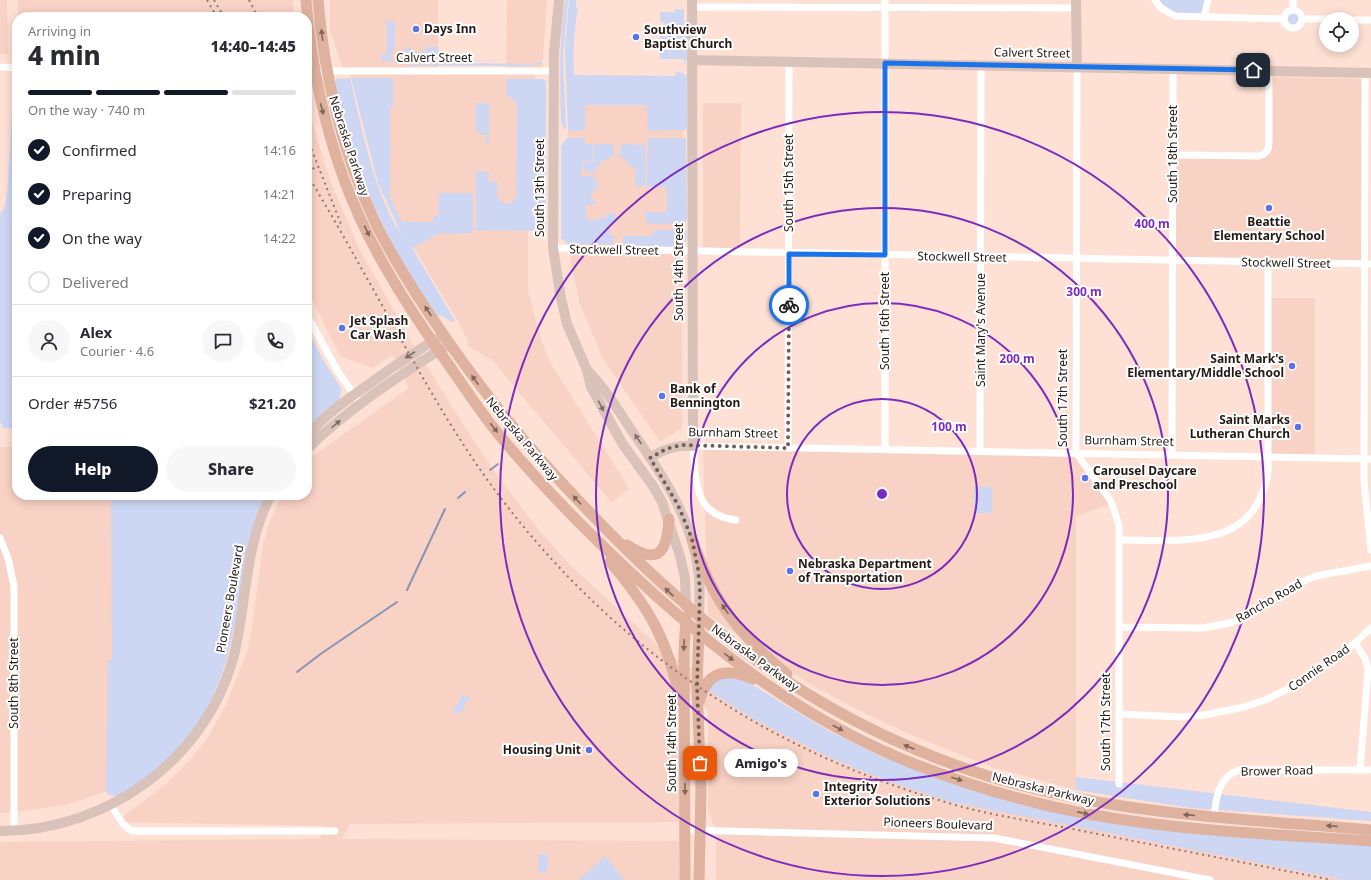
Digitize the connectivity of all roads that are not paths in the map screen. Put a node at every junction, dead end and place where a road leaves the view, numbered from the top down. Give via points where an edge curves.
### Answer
1 (306, 0) edge
2 (318, 0) edge
3 (558, 0) edge
4 (1155, 0) edge
5 (1208, 0) edge
6 (1293, 0) edge
7 (692, 4) edge
8 (885, 4) edge
9 (1076, 4) edge
10 (1293, 10) junction
11 (307, 12) edge
12 (1204, 17) junction
13 (1284, 19) junction
14 (1302, 19) junction
15 (1319, 19) edge
16 (1359, 20) edge
17 (1371, 20) edge
18 (312, 53) edge
19 (692, 60) junction
20 (789, 62) junction
21 (885, 63) junction
22 (981, 65) junction
23 (1077, 67) junction
24 (0, 68) edge
25 (12, 68) edge
26 (1173, 69) junction
27 (314, 71) junction
28 (327, 71) junction
29 (554, 71) junction
30 (1269, 71) junction
31 (1368, 73) edge
32 (1173, 155) junction
33 (553, 248) junction
34 (692, 251) junction
35 (789, 254) junction
36 (885, 255) junction
37 (981, 257) junction
38 (1077, 259) junction
39 (1173, 261) junction
40 (1268, 263) junction
41 (1368, 264) edge
42 (312, 324) edge
43 (446, 339) junction
44 (432, 341) junction
45 (439, 350) junction
46 (587, 370) junction
47 (354, 394) junction
48 (361, 405) junction
49 (312, 431) edge
50 (312, 445) edge
51 (693, 446) junction
52 (788, 448) junction
53 (885, 449) junction
54 (980, 451) junction
55 (1076, 453) junction
56 (1172, 455) junction
57 (1268, 457) junction
58 (650, 458) junction
59 (1368, 458) edge
60 (268, 500) edge
61 (669, 519) junction
62 (575, 520) junction
63 (736, 520) dead end
64 (614, 537) junction
65 (0, 538) edge
66 (692, 539) junction
67 (1119, 540) junction
68 (1371, 550) edge
69 (1371, 566) edge
70 (686, 606) junction
71 (699, 618) junction
72 (686, 623) junction
73 (1119, 627) junction
74 (1371, 628) edge
75 (699, 633) junction
76 (1355, 643) junction
77 (778, 693) junction
78 (699, 704) junction
79 (823, 704) junction
80 (1119, 714) junction
81 (686, 743) junction
82 (1360, 770) junction
83 (1371, 770) edge
84 (1119, 784) dead end
85 (111, 805) junction
86 (1214, 817) junction
87 (685, 830) junction
88 (700, 830) junction
89 (1371, 830) edge
90 (0, 831) edge
91 (14, 831) junction
92 (335, 831) dead end
93 (1371, 842) edge
94 (686, 880) edge
95 (699, 880) edge
96 (1210, 880) edge

1 - 11 main road, Nebraska Parkway
28 -> 2 main road, Nebraska Parkway
3 - 29 main road, South 13th Street
4 - 12 street via 1161,8 1175,16
5 - 12 street
6 - 10 street
7 - 8 street
7 - 19 main road, South 14th Street
8 - 9 street
8 - 21 street, South 16th Street
9 - 23 main road, South 17th Street
10 - 13 street via 1286,13
10 - 14 street via 1300,14
12 - 13 street
13 - 14 street via 1286,25 1291,28 1299,25
14 - 15 street
16 - 17 street
18 - 27 main road, Nebraska Parkway
19 - 20 main road, Calvert Street
19 - 34 main road, South 14th Street
20 - 21 main road, Calvert Street
20 - 35 street, South 15th Street
21 - 22 main road, Calvert Street
21 - 36 street, South 16th Street
22 - 23 main road, Calvert Street
22 - 37 street, Saint Mary's Avenue
23 - 26 main road, Calvert Street
23 - 38 street, South 17th Street
24 - 25 street
26 - 30 main road, Calvert Street
26 - 32 street, South 18th Street
27 - 28 street, Calvert Street
27 -> 44 main road, Nebraska Parkway via 328,130 352,200 390,274
28 - 29 street, Calvert Street
43 -> 28 main road, Nebraska Parkway via 406,278 375,221 351,163
29 - 33 main road, South 13th Street
30 - 31 main road, Calvert Street
30 - 32 street via 1269,143 1266,152 1258,156
31 - 41 street
32 - 39 street, South 18th Street
33 - 34 street, Stockwell Street
33 - 46 main road, South 13th Street via 563,309
34 - 35 street, Stockwell Street
34 - 51 main road, South 14th Street
35 - 36 street, Stockwell Street
35 - 52 street, South 15th Street
36 - 37 street, Stockwell Street
36 - 53 street, South 16th Street
37 - 38 street, Stockwell Street
37 - 54 street, Saint Mary's Avenue
38 - 39 street, Stockwell Street
38 - 55 street, South 17th Street
39 - 40 street, Stockwell Street
39 - 56 street, South 18th Street
40 - 41 street, Stockwell Street
40 - 57 street
41 - 59 street
42 - 47 street via 337,370
43 - 44 main road
43 - 45 main road
64 -> 43 main road, Nebraska Parkway via 507,421
44 - 45 main road, Nebraska Parkway
44 -> 47 main road
45 - 48 main road
45 -> 62 main road, Nebraska Parkway via 496,430
58 -> 46 main road, South 13th Street via 598,380
46 -> 61 main road, South 13th Street via 591,387 604,413 653,486
47 - 48 street
47 - 49 main road via 324,418
50 -> 48 main road
51 - 52 street, Burnham Street
51 - 58 main road, Burnham Street via 672,447
51 - 63 street, South 14th Street via 700,497 716,515
52 - 53 street, Burnham Street
53 - 54 street, Burnham Street
54 - 55 street, Burnham Street
55 - 56 street, Burnham Street
55 - 67 street, South 17th Street via 1113,505 1118,519
56 - 57 street, Burnham Street
57 - 59 street, Burnham Street
57 - 67 street via 1267,476 1259,499 1247,516 1228,531 1197,540
58 - 66 main road, South 13th Street via 678,505
59 - 68 street via 1365,500
60 - 85 main road, Pioneers Boulevard via 252,545 234,652 212,708 191,740 168,765 136,791
61 - 64 main road via 667,542 656,554 642,554
61 - 70 main road, South 13th Street via 685,578
62 - 72 main road, Nebraska Parkway
62 - 81 main road via 628,582 652,618 673,670
70 -> 64 main road, Nebraska Parkway
65 - 91 street, South 8th Street via 8,558 14,586
66 - 71 main road, South 13th Street via 698,569
79 -> 66 main road via 774,664 736,624 711,586
67 - 73 street, South 17th Street
69 - 73 street, Rancho Road via 1328,573 1300,582 1243,618 1223,624 1202,628
70 - 71 main road, Nebraska Parkway
70 - 72 main road, South 14th Street
71 - 75 main road
71 - 79 main road, Nebraska Parkway via 751,658
72 - 75 main road, Nebraska Parkway
72 -> 81 main road, South 14th Street
73 - 80 street, South 17th Street
74 - 76 street, Connie Road
75 -> 77 main road, Nebraska Parkway
75 - 78 main road
76 - 80 street, Connie Road via 1304,681 1244,707 1182,717
76 - 82 street via 1365,658 1368,670
77 - 78 main road via 747,676 724,673 709,680
77 -> 93 main road, Nebraska Parkway via 845,731 914,764 1050,806 1156,824
78 - 88 main road
86 -> 79 main road, Nebraska Parkway via 1158,812 1052,795 940,759 892,739
80 - 84 street, South 17th Street
81 -> 87 main road, South 14th Street
82 - 83 street, Brower Road
82 - 86 street, Brower Road via 1234,772 1226,777 1220,786
85 - 91 main road, Pioneers Boulevard via 67,822
85 - 92 street via 123,824 132,830
89 -> 86 main road, Nebraska Parkway
87 - 88 street, Pioneers Boulevard
87 - 94 main road, South 14th Street
88 - 95 main road
88 - 96 street, Pioneers Boulevard via 994,838
90 - 91 main road, Pioneers Boulevard

